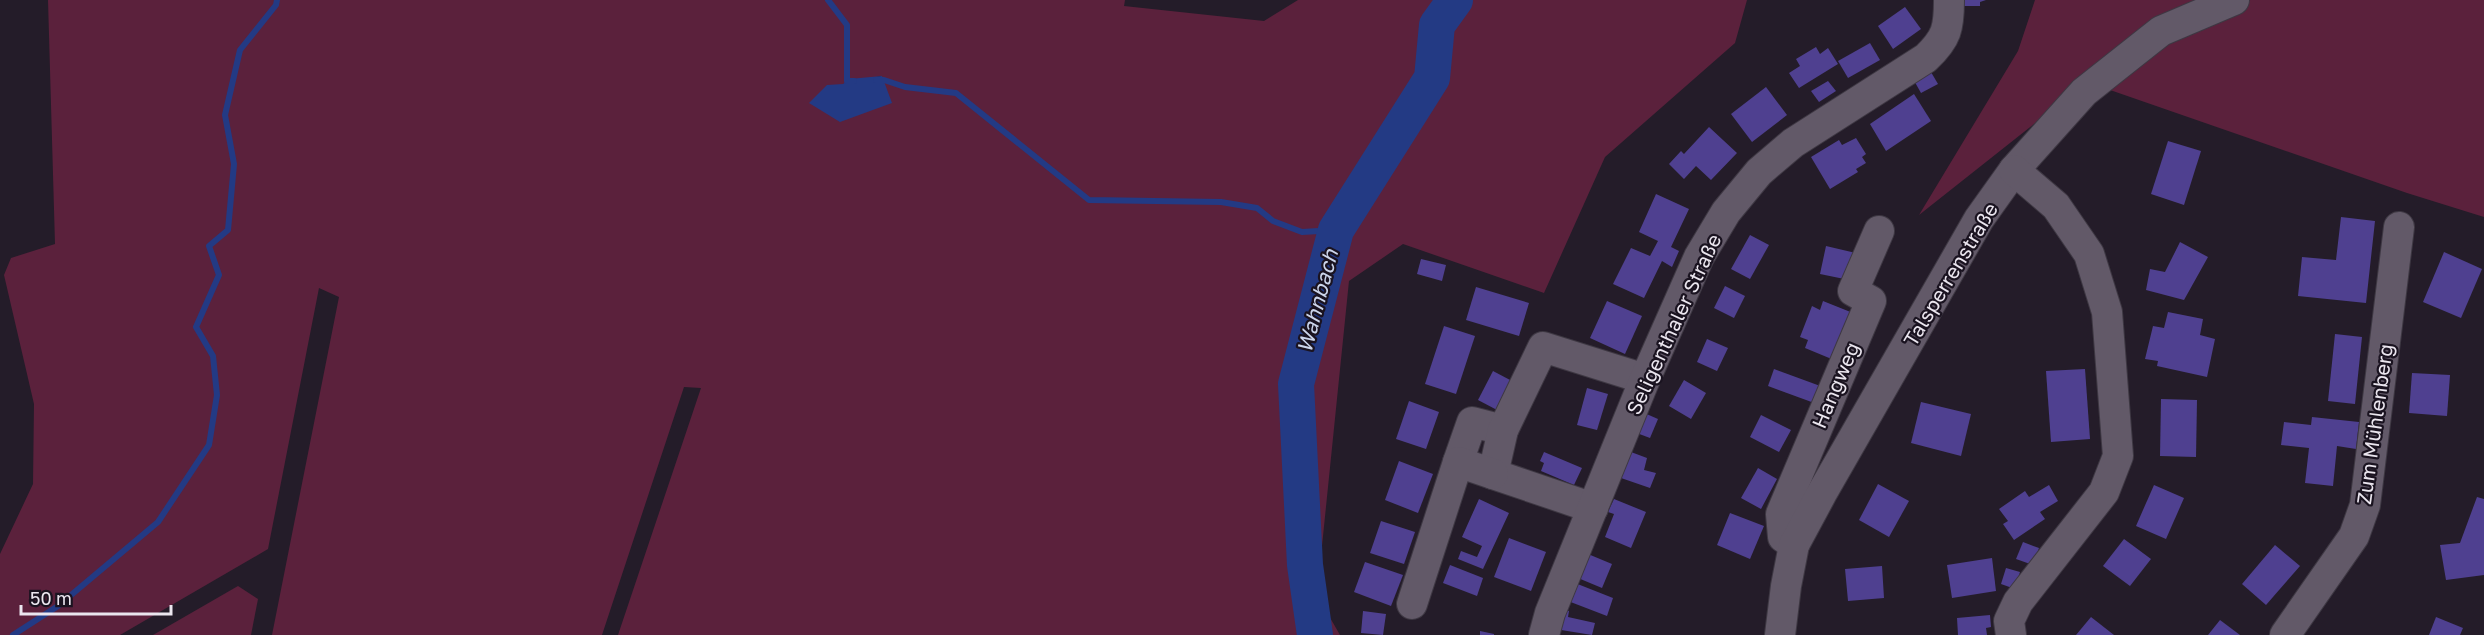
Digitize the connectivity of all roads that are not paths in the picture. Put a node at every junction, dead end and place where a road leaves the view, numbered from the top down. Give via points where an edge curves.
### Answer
1 (1949, 0) edge
2 (2234, 0) edge
3 (2014, 170) junction
4 (2399, 227) dead end
5 (1879, 231) dead end
6 (1646, 379) junction
7 (1503, 430) junction
8 (1458, 462) junction
9 (1493, 474) junction
10 (1593, 508) junction
11 (1794, 545) junction
12 (1412, 604) dead end
13 (1544, 635) edge
14 (1780, 635) edge
15 (2011, 635) edge
16 (2285, 635) edge

1 - 6 street, Seligenthaler Straße via 1947,33 1926,58 1793,143 1759,172 1726,212 1699,257
2 - 3 street, Talsperrenstraße via 2161,31 2084,92
3 - 11 street, Talsperrenstraße via 1974,229
3 - 15 street via 2056,206 2089,254 2107,312 2118,456 2104,492 2018,602 2009,621
4 - 16 street, Zum Mühlenberg via 2365,505 2354,536
5 - 11 street, Hangweg via 1853,291 1871,301 1781,514 1782,537
6 - 7 street via 1544,347
6 - 10 street, Seligenthaler Straße
7 - 8 street via 1472,422
7 - 9 street
8 - 9 street
8 - 12 street
9 - 10 street
10 - 13 street, Seligenthaler Straße
11 - 14 street, Talsperrenstraße

